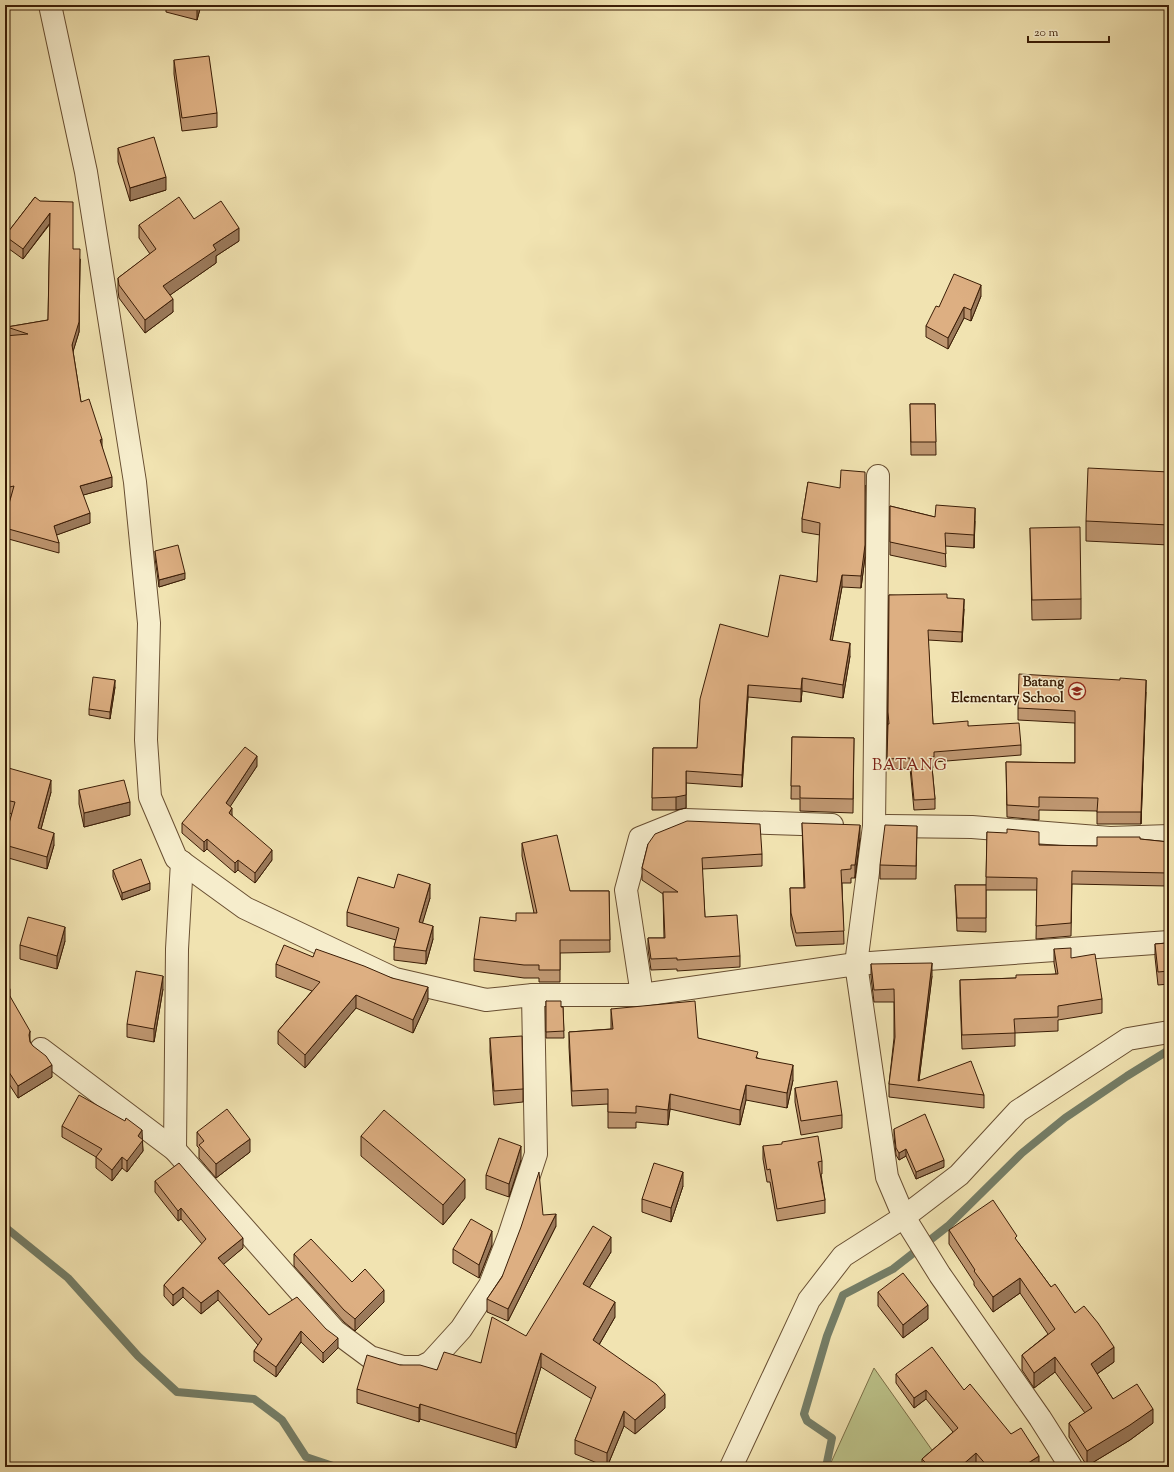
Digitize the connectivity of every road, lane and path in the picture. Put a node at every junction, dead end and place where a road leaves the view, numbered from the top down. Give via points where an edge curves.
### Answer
1 (50, 5) edge
2 (878, 476) dead end
3 (861, 826) junction
4 (1169, 836) edge
5 (182, 862) junction
6 (1169, 942) edge
7 (856, 964) junction
8 (533, 995) junction
9 (642, 995) junction
10 (1169, 1032) edge
11 (40, 1049) edge
12 (175, 1150) junction
13 (907, 1222) junction
14 (731, 1467) edge
15 (1071, 1467) edge

1 - 5 street via 86,172 135,482 149,622 146,740 150,797 176,858
2 - 3 street
3 - 4 street via 972,826 1110,838
3 - 7 street
3 - 9 street via 685,820 640,838 626,890
5 - 8 street via 245,908 395,980 486,1000
5 - 12 street via 177,949
6 - 7 street
7 - 9 street
7 - 13 street via 887,1177
8 - 9 street
8 - 12 street via 536,1154 490,1285 461,1329 431,1362 421,1367 403,1367 370,1357 335,1331
10 - 13 street via 1128,1039 1018,1111 959,1175
11 - 12 street
13 - 14 street via 843,1256 809,1300
13 - 15 street via 940,1276 1040,1418

